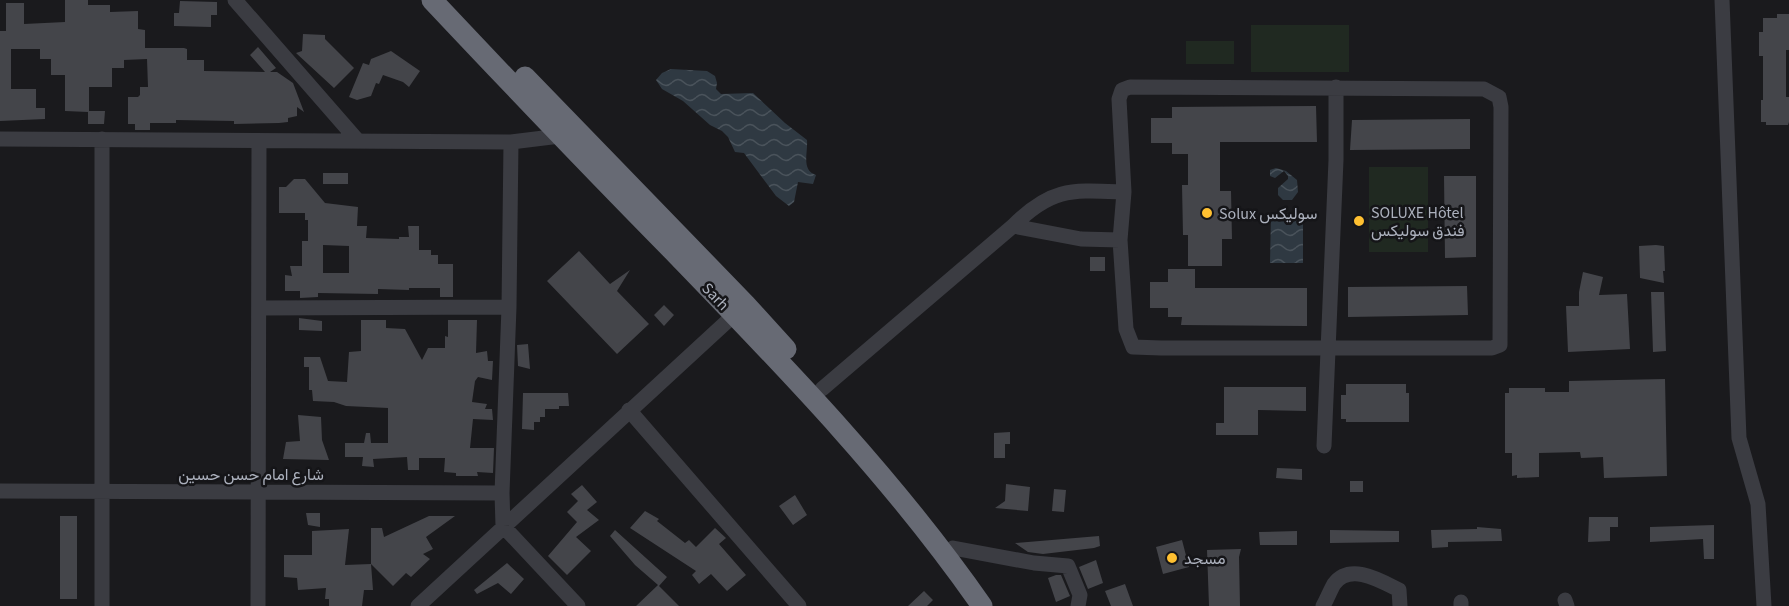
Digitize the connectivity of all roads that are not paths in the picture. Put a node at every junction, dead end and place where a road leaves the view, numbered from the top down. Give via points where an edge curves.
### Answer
1 (235, 0) edge
2 (432, 0) edge
3 (450, 0) edge
4 (1722, 0) edge
5 (1336, 87) junction
6 (560, 136) junction
7 (0, 139) edge
8 (102, 139) junction
9 (259, 141) junction
10 (358, 141) junction
11 (511, 142) junction
12 (1124, 192) junction
13 (1013, 226) junction
14 (1120, 240) junction
15 (509, 307) junction
16 (259, 308) junction
17 (735, 315) junction
18 (1328, 348) junction
19 (822, 389) junction
20 (629, 410) junction
21 (1324, 446) dead end
22 (0, 492) edge
23 (101, 492) junction
24 (258, 493) junction
25 (502, 493) junction
26 (503, 526) junction
27 (953, 548) junction
28 (102, 606) edge
29 (258, 606) edge
30 (418, 606) edge
31 (578, 606) edge
32 (799, 606) edge
33 (981, 606) edge
34 (993, 606) edge
35 (1078, 606) edge
36 (1323, 606) edge
37 (1400, 606) edge
38 (1764, 606) edge

1 - 10 street
2 - 6 highway, Sarh
3 - 19 highway, Sarh via 746,305
4 - 38 street via 1739,438 1758,504
5 - 12 street via 1122,90 1119,99
5 - 18 street
5 - 18 street via 1484,89 1499,97 1500,345
6 - 11 street
6 - 17 highway, Sarh
7 - 8 street
8 - 9 street
8 - 23 street
9 - 10 street
9 - 16 street
10 - 11 street
11 - 15 street
12 - 13 street via 1078,191 1048,198
12 - 14 street
13 - 14 street via 1081,239
13 - 19 street
14 - 18 street via 1126,329 1133,347
15 - 16 street
15 - 25 street
16 - 24 street
17 - 20 street
17 - 33 highway, Sarh via 878,469
18 - 21 street
19 - 27 highway, Sarh via 890,466
20 - 26 street
20 - 32 street
22 - 23 street, شارع امام حسن حسين
23 - 24 street, شارع امام حسن حسين
23 - 28 street
24 - 25 street, شارع امام حسن حسين
24 - 29 street
25 - 26 street
26 - 30 street
26 - 31 street
27 - 34 highway, Sarh
27 - 35 street via 1068,566 1080,595
36 - 37 street via 1335,583 1347,574 1373,576 1400,590

